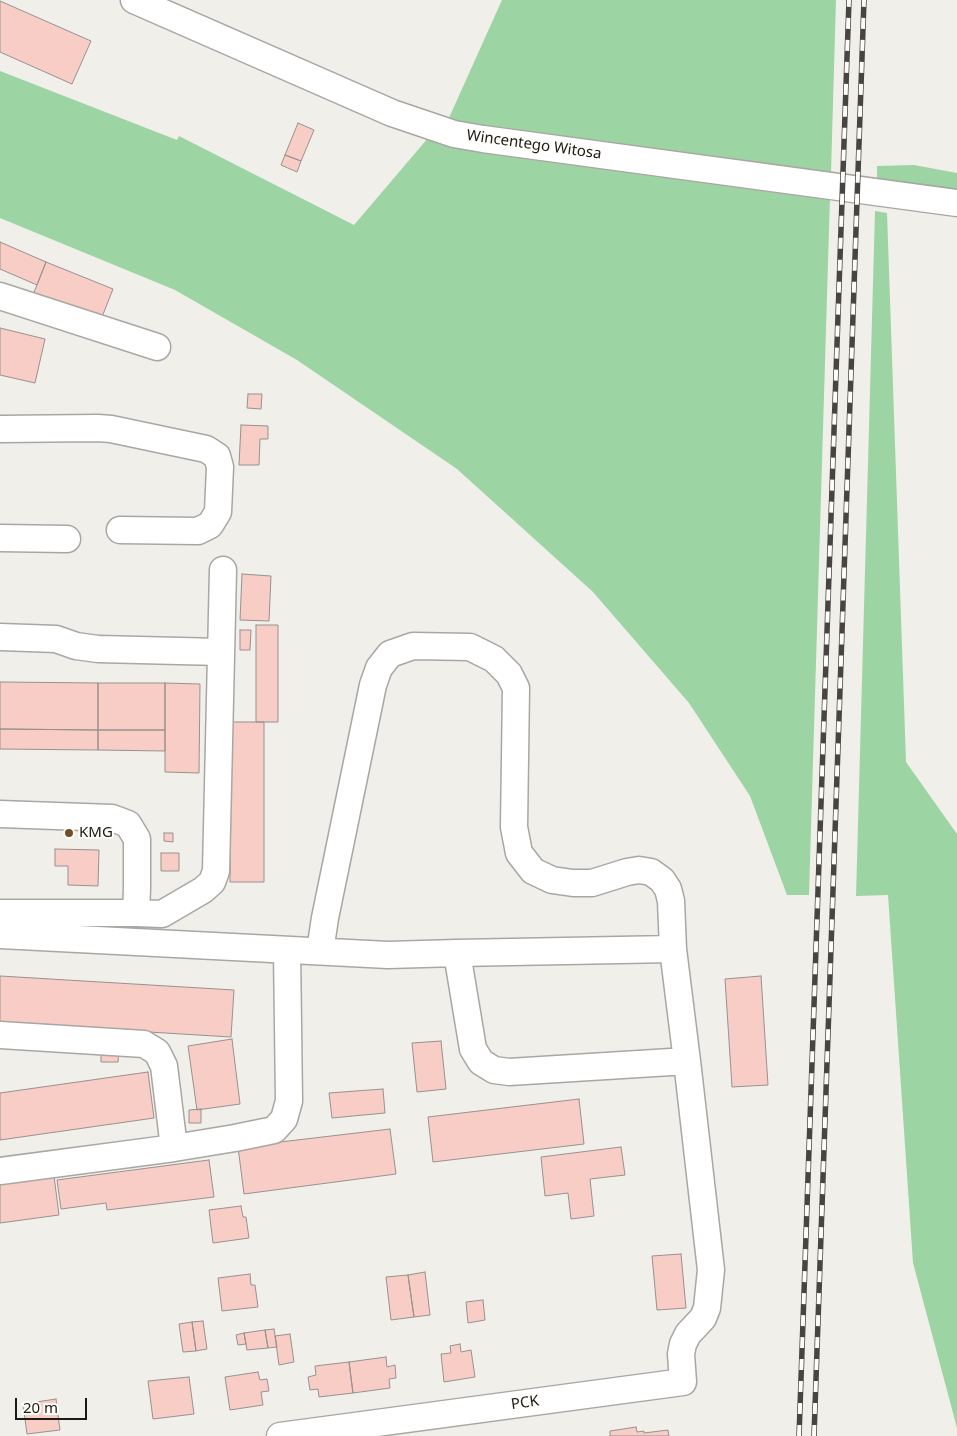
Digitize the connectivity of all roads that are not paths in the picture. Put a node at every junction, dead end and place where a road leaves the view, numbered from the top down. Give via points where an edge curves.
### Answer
1 (134, 0) edge
2 (957, 202) edge
3 (0, 296) edge
4 (157, 347) dead end
5 (0, 429) edge
6 (120, 530) dead end
7 (0, 538) edge
8 (67, 539) dead end
9 (224, 570) dead end
10 (0, 637) edge
11 (220, 652) junction
12 (0, 814) edge
13 (136, 912) junction
14 (0, 913) edge
15 (0, 935) edge
16 (673, 949) junction
17 (287, 950) junction
18 (320, 951) junction
19 (457, 953) junction
20 (0, 1035) edge
21 (687, 1061) junction
22 (174, 1148) junction
23 (0, 1171) edge
24 (366, 1430) edge
25 (280, 1436) edge

1 - 2 street, Wincentego Witosa via 392,113 454,134
3 - 4 street
5 - 6 street via 111,429 206,449 217,456 220,467 218,512 210,525 198,531
7 - 8 street
9 - 11 street
10 - 11 street via 56,639 98,649
11 - 13 street via 216,871 212,882 203,890 162,914
12 - 13 street via 112,818 128,824 137,839
13 - 14 street
15 - 17 street
16 - 18 street via 668,890 662,880 651,872 639,870 592,883 574,883 552,880 533,871 520,853 514,827 516,688 509,674 494,659 470,647 413,646 390,654 379,668 373,685
16 - 19 street
16 - 21 street
17 - 18 street
17 - 22 street via 290,1101 284,1119 274,1130
18 - 19 street via 388,955
19 - 21 street via 473,1049 481,1062 494,1070 510,1072
20 - 22 street via 144,1044 157,1052 164,1066
21 - 24 street, PCK via 711,1270 708,1308 683,1344 683,1382
22 - 23 street
24 - 25 street, PCK

